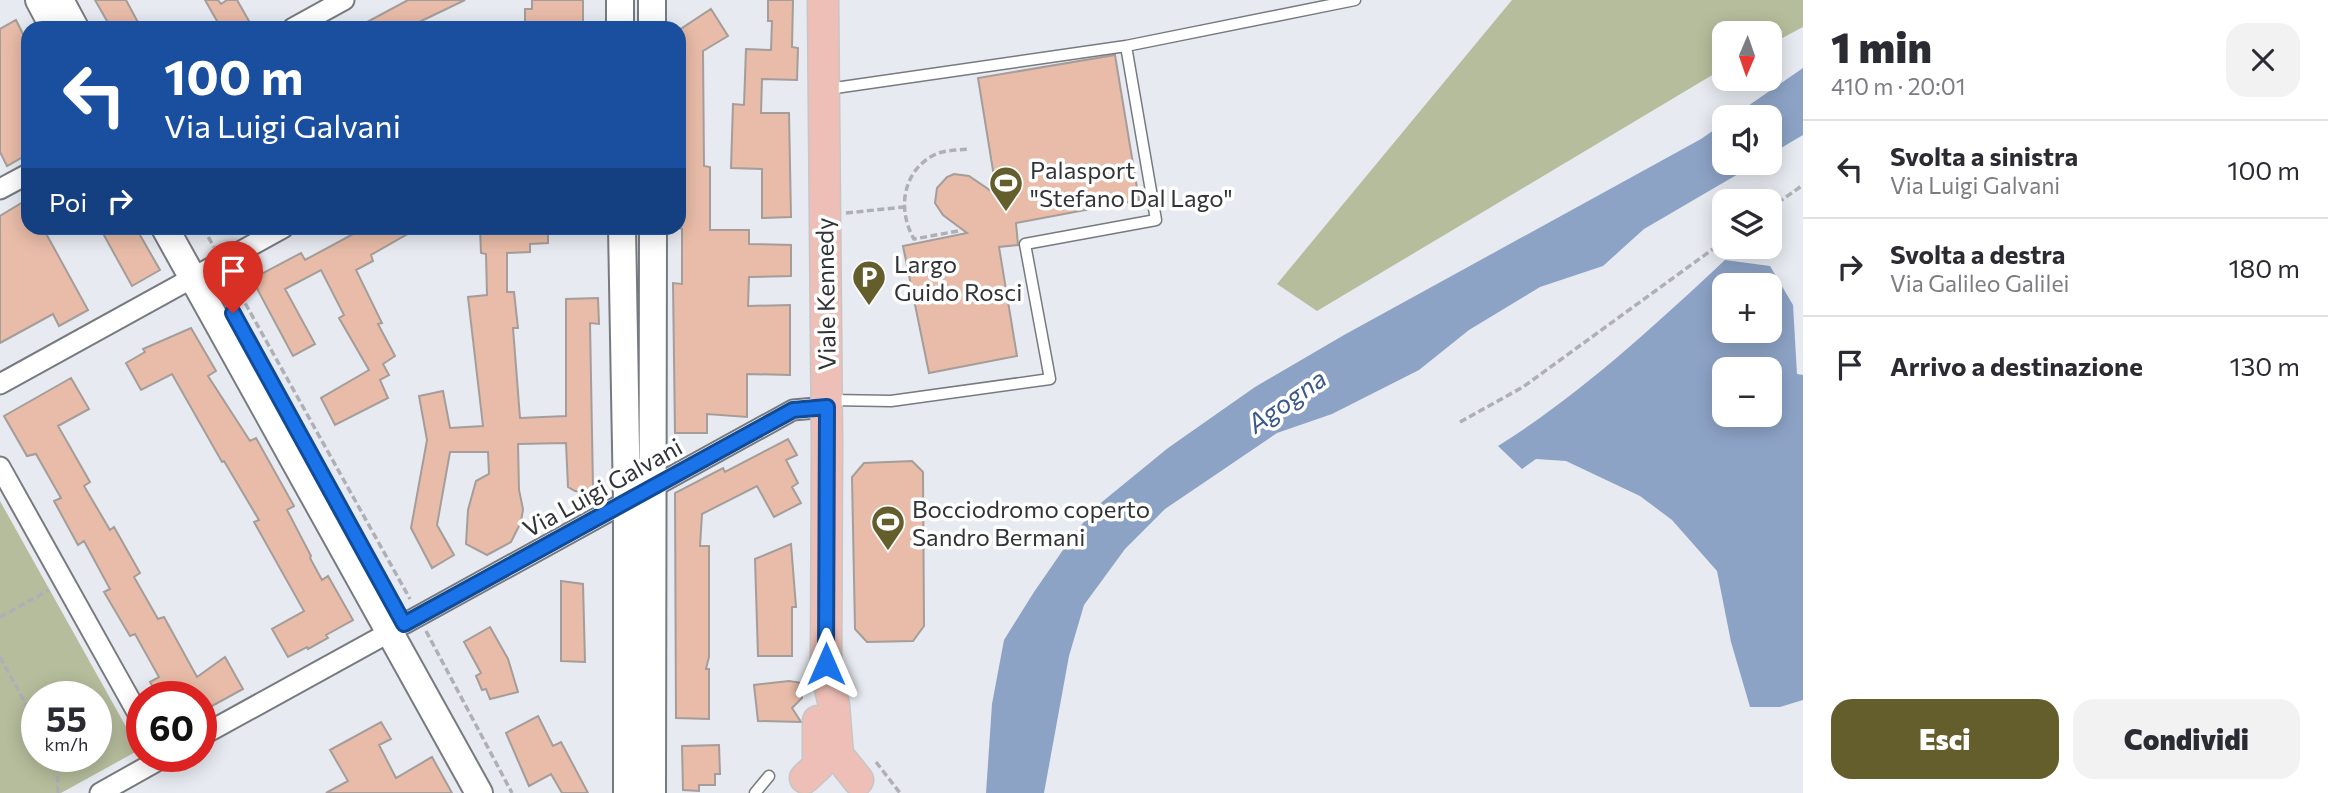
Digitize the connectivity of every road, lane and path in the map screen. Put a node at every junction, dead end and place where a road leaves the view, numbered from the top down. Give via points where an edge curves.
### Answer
1 (39, 0) edge
2 (60, 0) edge
3 (344, 0) edge
4 (620, 0) edge
5 (824, 0) edge
6 (1356, 0) edge
7 (50, 21) edge
8 (71, 21) edge
9 (306, 21) edge
10 (620, 21) edge
11 (1126, 46) junction
12 (824, 90) junction
13 (968, 149) dead end
14 (21, 178) edge
15 (1803, 185) edge
16 (0, 189) edge
17 (1782, 200) edge
18 (904, 207) junction
19 (843, 213) dead end
20 (958, 231) dead end
21 (173, 235) edge
22 (190, 235) edge
23 (204, 235) edge
24 (270, 235) edge
25 (622, 235) edge
26 (653, 235) edge
27 (1712, 250) edge
28 (211, 268) junction
29 (0, 384) edge
30 (827, 403) junction
31 (1460, 422) dead end
32 (0, 467) edge
33 (654, 486) junction
34 (626, 502) junction
35 (51, 589) dead end
36 (0, 617) edge
37 (408, 622) junction
38 (0, 656) edge
39 (826, 672) junction
40 (126, 692) edge
41 (21, 695) edge
42 (217, 727) edge
43 (57, 772) edge
44 (137, 772) edge
45 (868, 778) edge
46 (787, 782) edge
47 (58, 793) edge
48 (100, 793) edge
49 (479, 793) edge
50 (497, 793) edge
51 (512, 793) edge
52 (627, 793) edge
53 (652, 793) edge
54 (755, 793) edge
55 (900, 793) edge

1 - 7 street
2 - 8 street
3 - 9 street
4 - 10 street
5 - 12 main road, Viale Kennedy
6 - 11 lane
11 - 12 lane
11 - 30 lane via 1156,220 1026,244 1050,379 891,401
12 - 30 main road, Viale Kennedy
13 - 18 path via 945,151 923,162 906,188
14 - 16 street
15 - 17 path
18 - 19 path
18 - 20 path via 914,239
21 - 28 street
22 - 28 street
23 - 28 path
24 - 28 street
25 - 34 street
26 - 33 street
27 - 31 path via 1522,387
28 - 29 street
28 - 37 street
28 - 37 path
30 - 33 street, Via Luigi Galvani via 793,410
30 - 39 main road, Viale Kennedy
32 - 40 street
33 - 34 street, Via Luigi Galvani
33 - 53 street
34 - 37 street, Via Luigi Galvani
34 - 52 street
35 - 36 path
37 - 42 street, Via Luigi Galvani
37 - 49 street
37 - 50 street
37 - 51 path
38 - 41 path
39 - 45 main road via 838,755
39 - 46 main road via 819,704 818,765
43 - 47 path
44 - 48 street
45 - 46 main road via 823,772
45 - 55 path
46 - 54 lane

